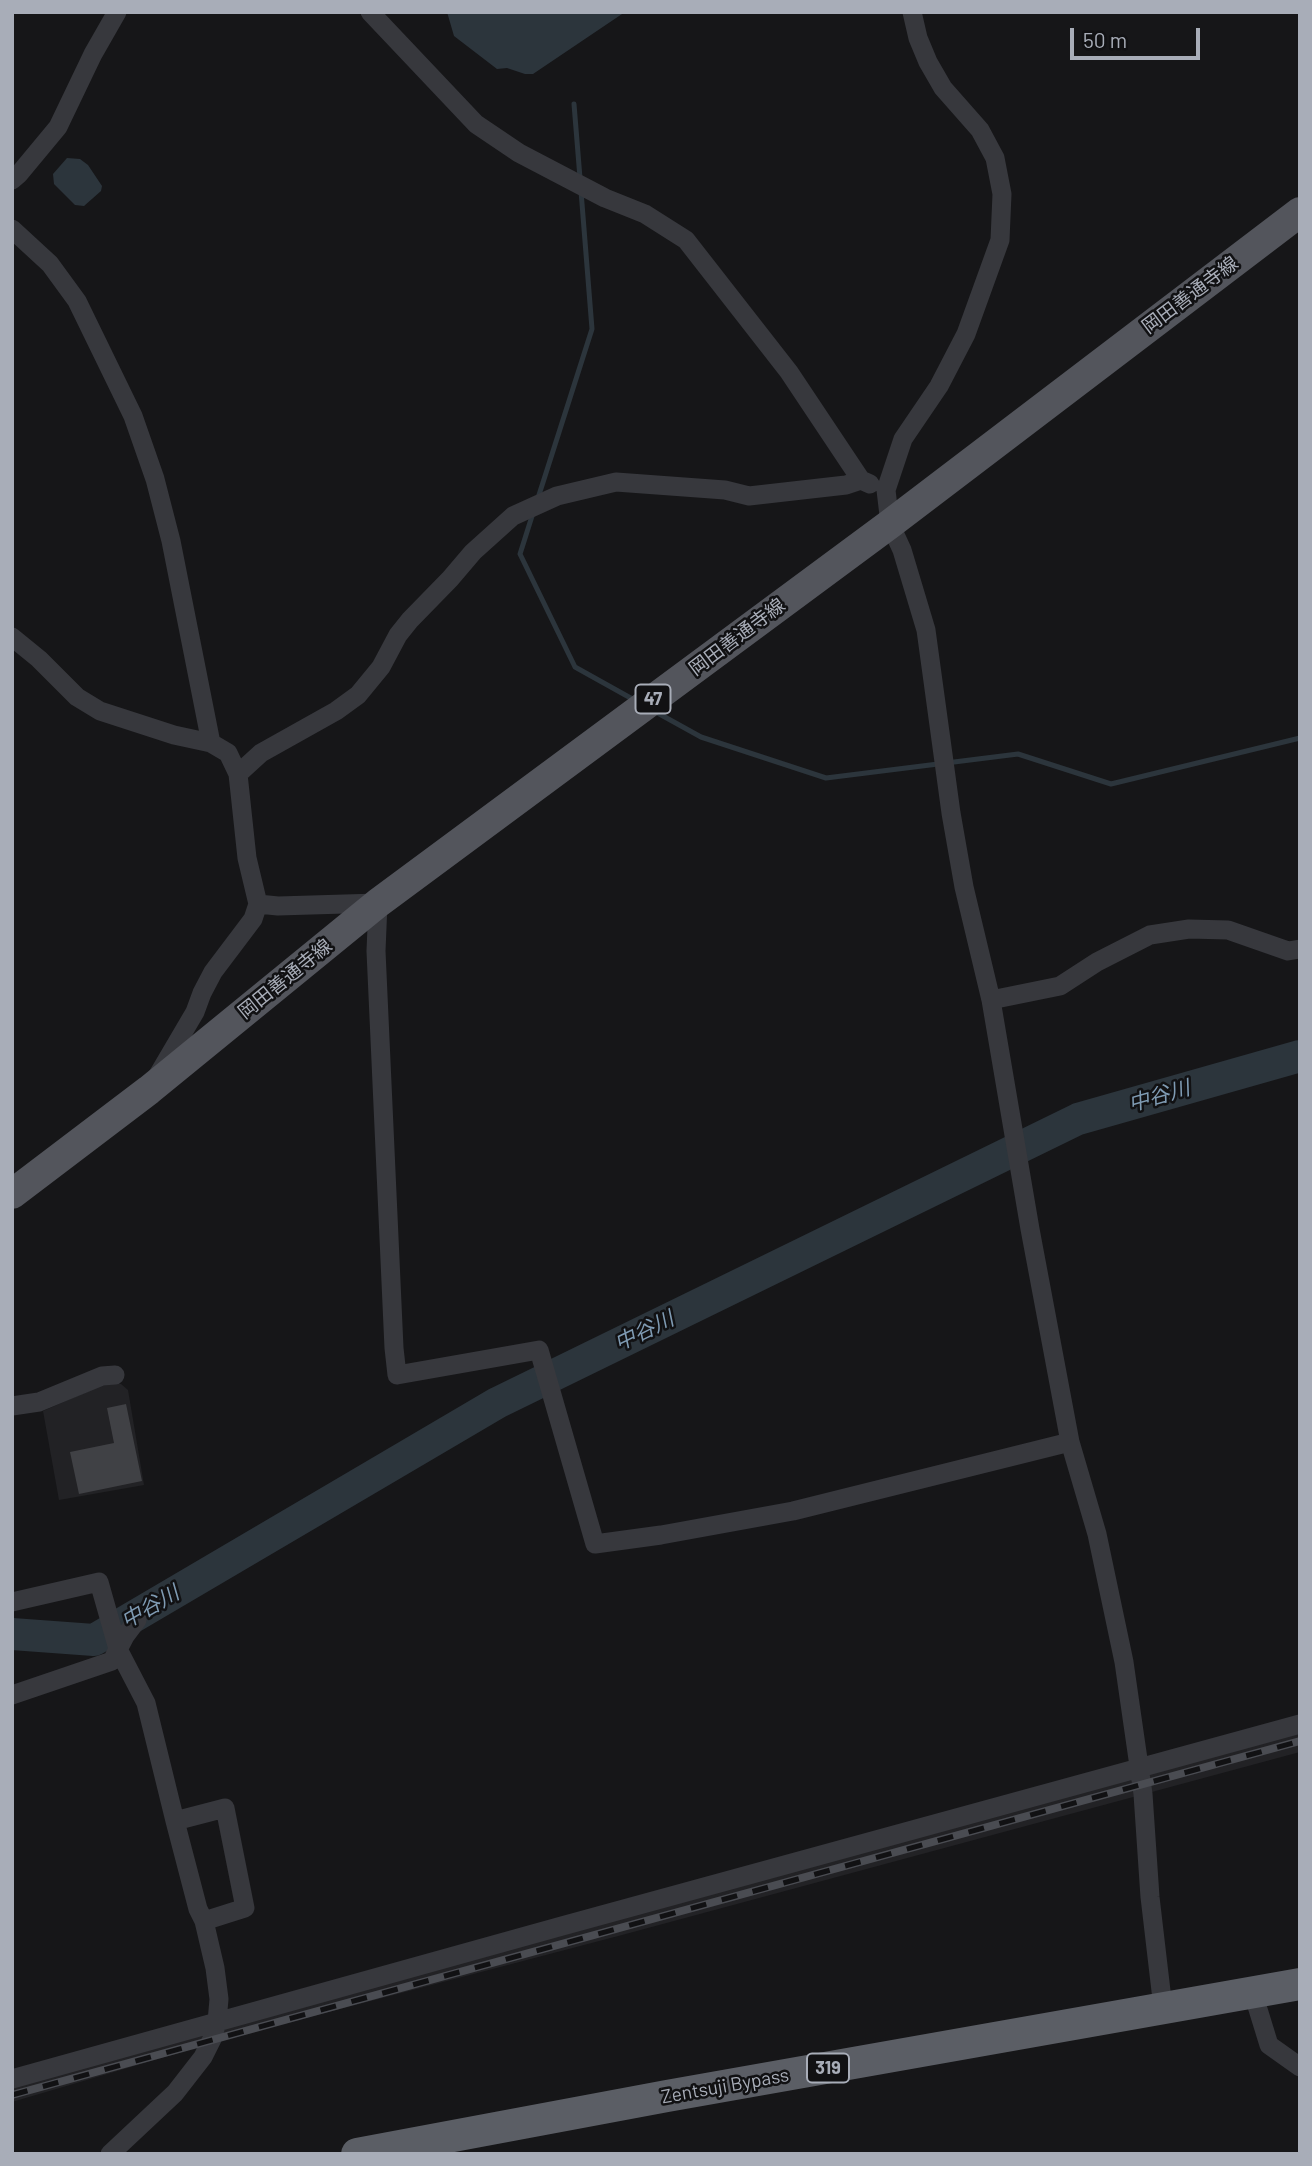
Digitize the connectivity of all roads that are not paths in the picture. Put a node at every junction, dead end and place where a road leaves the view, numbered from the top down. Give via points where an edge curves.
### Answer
1 (117, 12) edge
2 (370, 12) edge
3 (912, 12) edge
4 (12, 180) edge
5 (1300, 212) edge
6 (12, 229) edge
7 (861, 480) junction
8 (886, 490) junction
9 (890, 524) junction
10 (12, 637) edge
11 (211, 743) junction
12 (239, 774) junction
13 (378, 903) junction
14 (258, 904) junction
15 (1300, 949) edge
16 (991, 1000) junction
17 (149, 1090) junction
18 (12, 1194) edge
19 (115, 1375) dead end
20 (12, 1406) edge
21 (1070, 1442) junction
22 (12, 1602) edge
23 (137, 1620) dead end
24 (118, 1649) junction
25 (12, 1695) edge
26 (1300, 1724) edge
27 (1139, 1768) junction
28 (175, 1821) junction
29 (204, 1921) junction
30 (1300, 1984) edge
31 (1253, 1993) junction
32 (1163, 2008) junction
33 (217, 2022) junction
34 (1300, 2067) edge
35 (12, 2079) edge
36 (110, 2154) edge
37 (357, 2154) edge

1 - 4 street via 58,127
2 - 7 street via 476,124 519,153 645,214 686,240 789,372
3 - 8 street via 918,38 943,89 980,130 995,158 1002,194 1000,240 966,334 904,439
5 - 9 main road, 岡田善通寺線 / 47
6 - 11 street via 50,264 77,301 133,416 171,541
7 - 8 street
7 - 12 street via 749,496 616,482 557,496 513,516 472,552 410,620 358,695 261,753
8 - 9 street
9 - 13 main road, 岡田善通寺線 / 47
9 - 16 street via 926,630 951,813
10 - 11 street via 77,697 100,711
11 - 12 street via 228,753
12 - 14 street via 247,858
13 - 14 street
13 - 17 main road, 岡田善通寺線 / 47
13 - 21 street via 376,951 397,1375 540,1350 595,1544 793,1511
14 - 17 street via 253,919 213,972 195,1013
15 - 16 street via 1288,951 1228,930 1150,935 1060,986
16 - 21 street
17 - 18 main road, 岡田善通寺線 / 47
19 - 20 street via 39,1402
21 - 27 street via 1097,1534 1124,1662
22 - 24 street via 99,1582
23 - 24 street
24 - 25 street via 112,1661
24 - 28 street via 146,1703
26 - 27 street
27 - 32 street
27 - 33 street
28 - 29 street
28 - 29 street via 225,1808 245,1908
29 - 33 street via 219,1999
30 - 31 highway, Zentsuji Bypass / 319
31 - 32 highway, Zentsuji Bypass / 319
31 - 34 street via 1269,2045
32 - 37 highway, Zentsuji Bypass / 319
33 - 35 street
33 - 36 street via 195,2069

